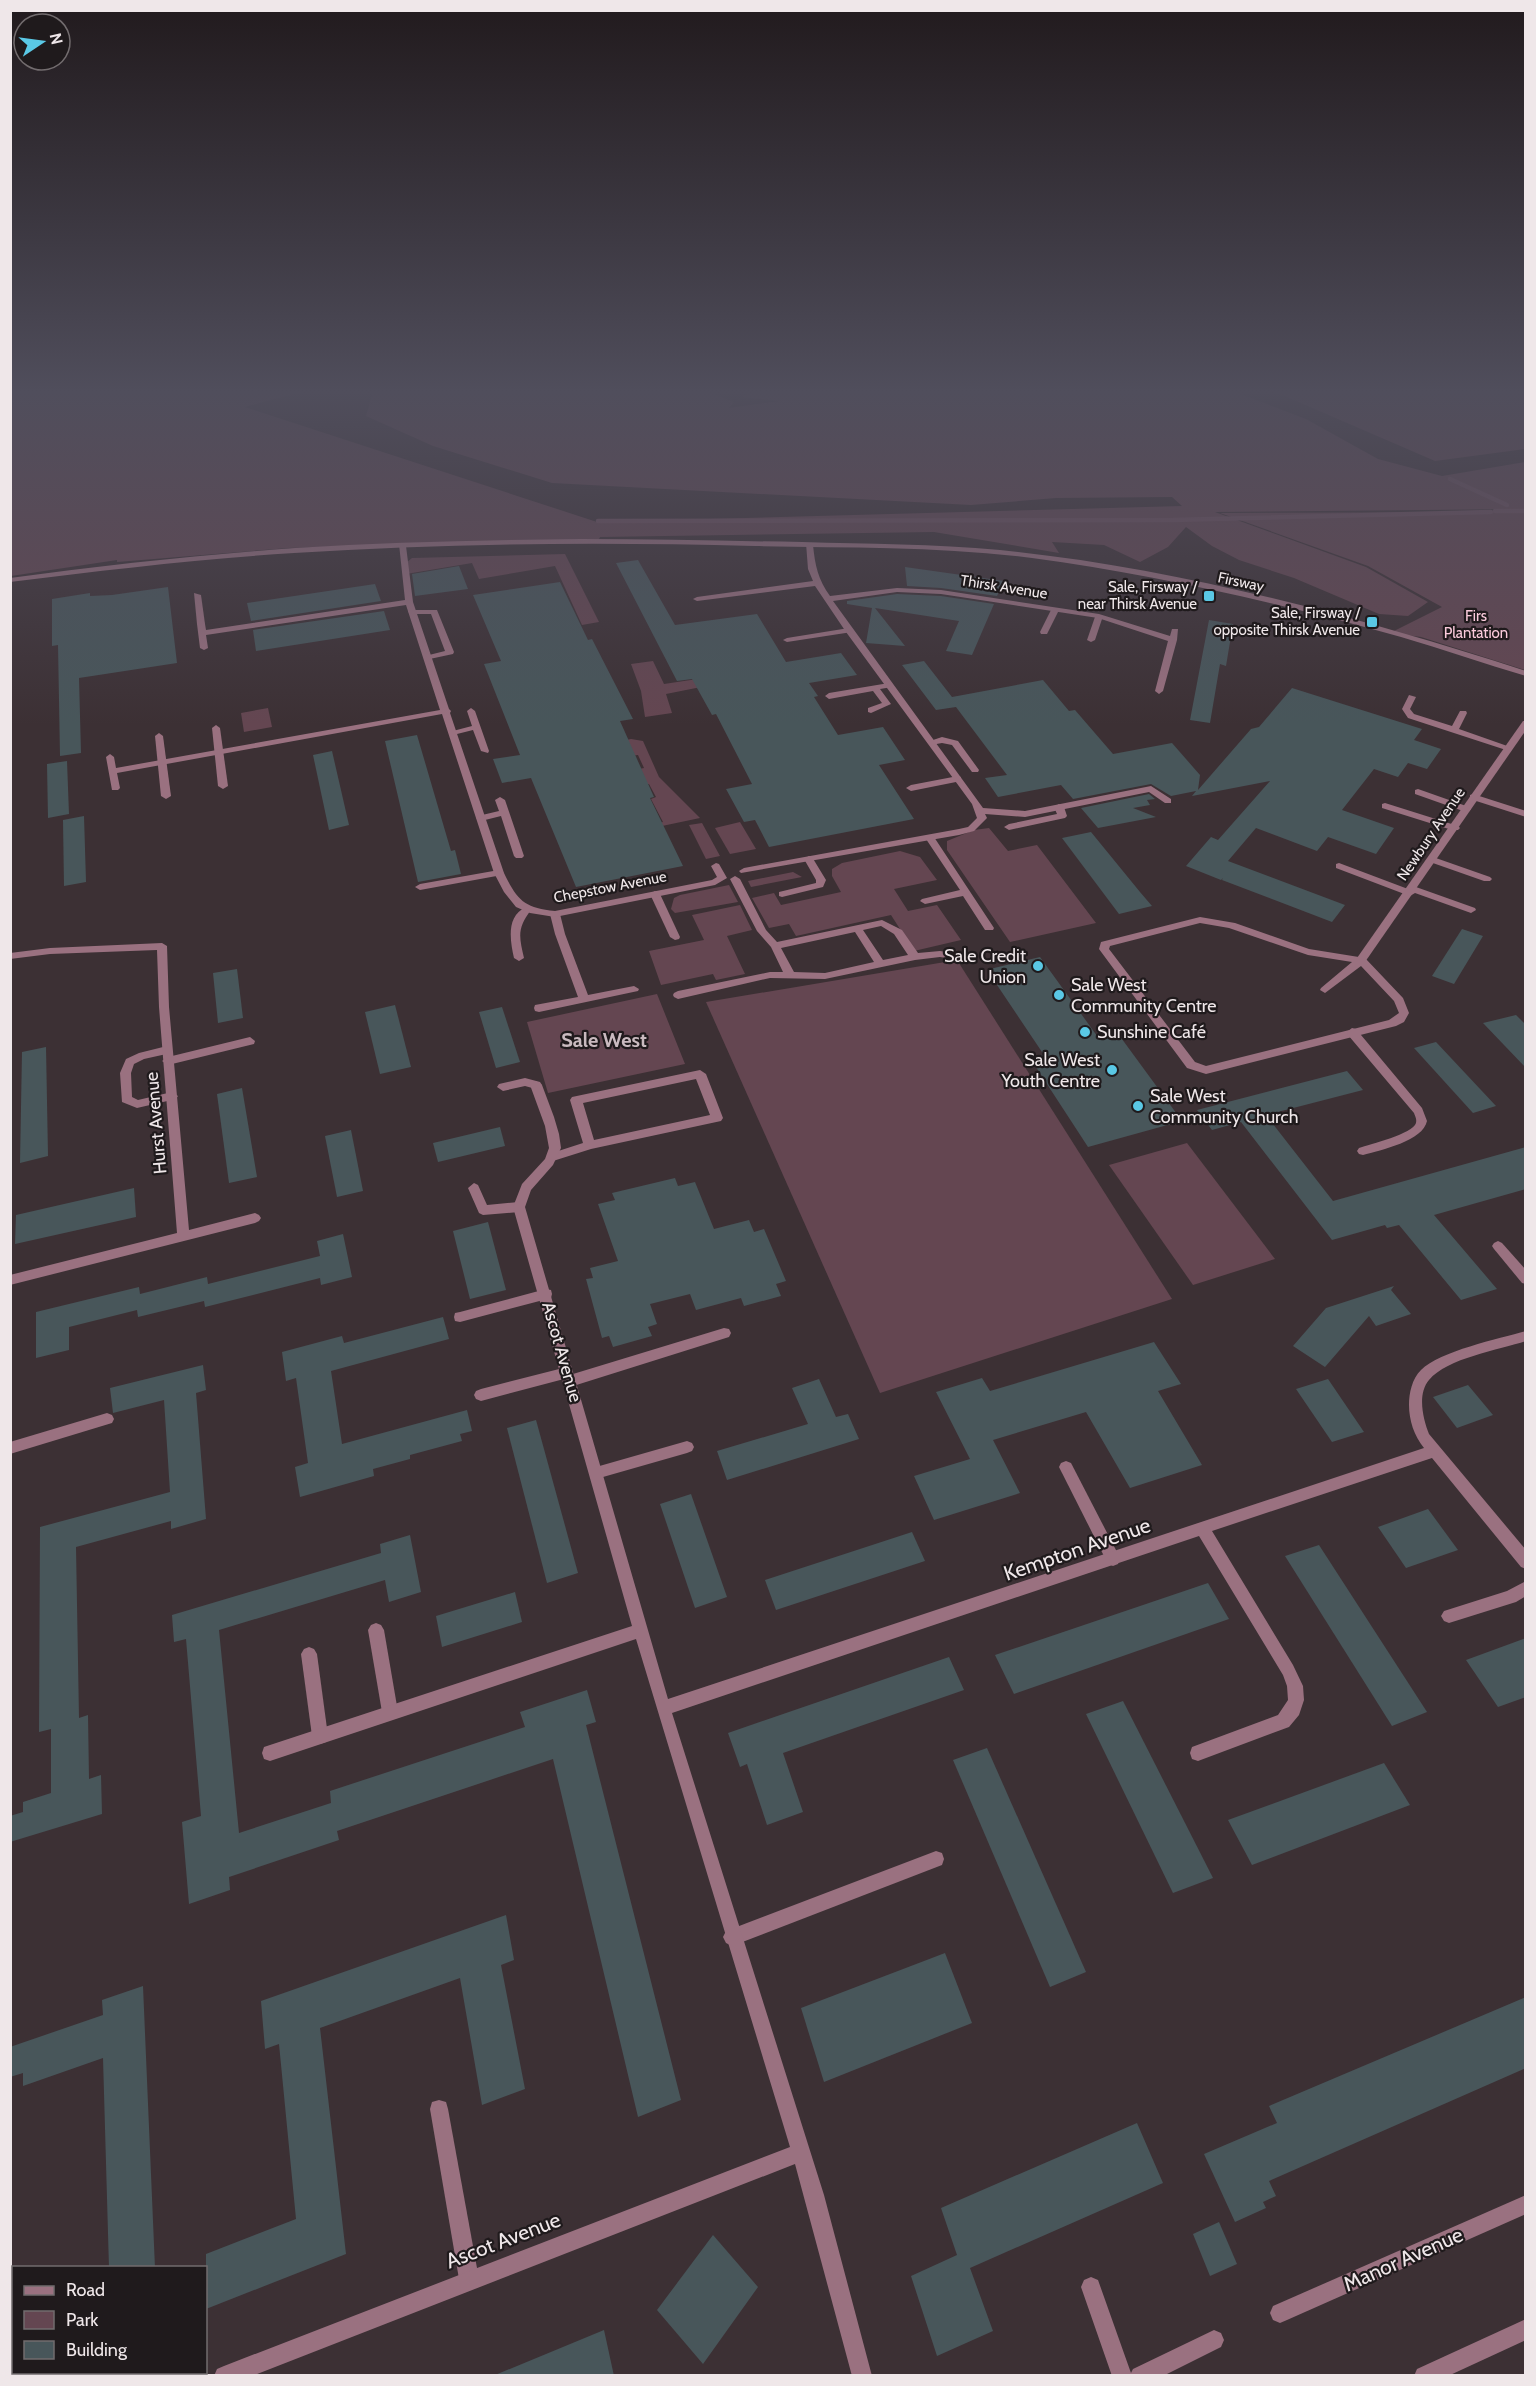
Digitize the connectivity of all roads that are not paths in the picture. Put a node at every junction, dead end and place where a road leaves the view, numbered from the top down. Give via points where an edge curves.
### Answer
1 (809, 545) junction
2 (402, 546) junction
3 (10, 580) edge
4 (817, 583) junction
5 (197, 595) dead end
6 (697, 599) dead end
7 (828, 599) junction
8 (411, 607) junction
9 (1054, 610) junction
10 (1100, 616) junction
11 (849, 630) junction
12 (1044, 632) dead end
13 (202, 633) junction
14 (787, 640) dead end
15 (1091, 640) dead end
16 (204, 648) dead end
17 (428, 658) junction
18 (1526, 674) edge
19 (889, 685) junction
20 (875, 688) junction
21 (1159, 691) dead end
22 (829, 696) dead end
23 (1412, 697) dead end
24 (871, 710) dead end
25 (447, 711) junction
26 (471, 711) dead end
27 (1462, 713) dead end
28 (1526, 723) edge
29 (477, 727) junction
30 (216, 728) dead end
31 (1454, 730) junction
32 (453, 732) junction
33 (159, 736) dead end
34 (931, 742) junction
35 (1509, 748) junction
36 (485, 751) dead end
37 (218, 752) junction
38 (110, 757) dead end
39 (161, 762) junction
40 (975, 770) dead end
41 (112, 771) junction
42 (958, 779) junction
43 (223, 786) dead end
44 (115, 788) dead end
45 (911, 788) dead end
46 (1418, 792) dead end
47 (166, 796) dead end
48 (1473, 797) junction
49 (500, 800) dead end
50 (1168, 801) dead end
51 (1385, 806) dead end
52 (1059, 807) junction
53 (1466, 809) junction
54 (981, 811) junction
55 (504, 813) junction
56 (1526, 814) edge
57 (481, 818) junction
58 (1009, 826) dead end
59 (1455, 828) junction
60 (931, 838) junction
61 (519, 856) dead end
62 (809, 859) junction
63 (1433, 860) junction
64 (716, 866) dead end
65 (1339, 866) dead end
66 (744, 871) dead end
67 (499, 873) junction
68 (735, 879) dead end
69 (1487, 879) dead end
70 (420, 887) dead end
71 (1411, 891) junction
72 (966, 892) junction
73 (655, 894) junction
74 (782, 894) dead end
75 (926, 901) dead end
76 (526, 910) junction
77 (1471, 910) dead end
78 (555, 914) junction
79 (857, 928) junction
80 (989, 928) dead end
81 (675, 937) dead end
82 (775, 946) junction
83 (10, 956) edge
84 (954, 956) dead end
85 (915, 957) junction
86 (519, 958) dead end
87 (1362, 960) junction
88 (880, 964) junction
89 (790, 975) junction
90 (634, 989) dead end
91 (1325, 990) dead end
92 (678, 995) dead end
93 (584, 999) junction
94 (539, 1008) dead end
95 (1352, 1032) junction
96 (250, 1041) dead end
97 (168, 1055) junction
98 (503, 1087) dead end
99 (172, 1096) junction
100 (590, 1145) junction
101 (1363, 1151) dead end
102 (553, 1157) junction
103 (474, 1188) dead end
104 (519, 1207) junction
105 (255, 1218) dead end
106 (183, 1236) junction
107 (1498, 1246) dead end
108 (1526, 1279) edge
109 (10, 1280) edge
110 (546, 1294) junction
111 (460, 1317) dead end
112 (724, 1333) dead end
113 (1526, 1336) edge
114 (568, 1377) junction
115 (481, 1395) dead end
116 (107, 1419) dead end
117 (687, 1446) dead end
118 (10, 1448) edge
119 (1434, 1451) junction
120 (1066, 1467) dead end
121 (596, 1473) junction
122 (1203, 1529) junction
123 (1113, 1559) junction
124 (1526, 1562) edge
125 (1526, 1588) edge
126 (1449, 1616) dead end
127 (376, 1630) dead end
128 (641, 1630) junction
129 (309, 1654) dead end
130 (663, 1708) junction
131 (390, 1712) junction
132 (320, 1736) junction
133 (270, 1753) dead end
134 (1198, 1753) dead end
135 (936, 1859) dead end
136 (732, 1937) junction
137 (439, 2109) dead end
138 (800, 2152) junction
139 (1526, 2204) edge
140 (469, 2279) junction
141 (1091, 2288) dead end
142 (1280, 2313) dead end
143 (1526, 2329) edge
144 (1214, 2340) dead end
145 (260, 2369) edge
146 (224, 2376) edge
147 (862, 2376) edge
148 (1122, 2376) edge
149 (1140, 2376) edge
150 (1424, 2376) edge

1 - 2 street, Firsway via 603,541
1 - 4 street
1 - 18 street, Firsway via 974,551 1118,570 1318,613
2 - 3 street, Firsway via 185,560
2 - 8 street
4 - 6 street
4 - 7 street
5 - 13 street
7 - 9 street, Thirsk Avenue via 924,590
7 - 11 street
8 - 13 street
8 - 17 street
8 - 17 street via 438,616 450,652
9 - 10 street, Thirsk Avenue
9 - 12 street
10 - 15 street
10 - 21 street, Thirsk Avenue via 1174,635
11 - 14 street
11 - 19 street
13 - 16 street
17 - 25 street
19 - 20 street
19 - 34 street
20 - 22 street
20 - 24 street via 887,704
23 - 31 street via 1406,709 1411,716
25 - 32 street
25 - 37 street
26 - 29 street
27 - 31 street
28 - 35 street, Newbury Avenue
29 - 32 street
29 - 36 street
30 - 37 street
31 - 35 street
32 - 57 street
33 - 39 street
34 - 40 street via 955,743
34 - 42 street
35 - 48 street, Newbury Avenue
37 - 39 street
37 - 43 street
38 - 41 street
39 - 41 street
39 - 47 street
41 - 44 street
42 - 45 street
42 - 54 street
46 - 53 street
48 - 53 street, Newbury Avenue
48 - 56 street
49 - 55 street
50 - 52 street via 1151,789
51 - 59 street
52 - 54 street via 1025,814
52 - 58 street via 1062,816
53 - 59 street, Newbury Avenue
54 - 60 street via 982,818 971,829
55 - 57 street
55 - 61 street
57 - 67 street
59 - 63 street, Newbury Avenue
60 - 62 street
60 - 72 street
62 - 66 street
62 - 74 street via 820,885
63 - 69 street
63 - 71 street, Newbury Avenue
64 - 73 street, Chepstow Avenue via 722,878 715,882
65 - 71 street
67 - 70 street
67 - 76 street via 509,894
68 - 82 street via 762,931
71 - 77 street
71 - 87 street, Newbury Avenue
72 - 75 street
72 - 80 street
73 - 78 street, Chepstow Avenue
73 - 81 street
76 - 78 street, Chepstow Avenue
76 - 86 street via 516,922 514,933
78 - 93 street
79 - 82 street
79 - 85 street via 890,925
79 - 88 street
82 - 89 street
83 - 97 street, Hurst Avenue via 162,946
84 - 85 street
85 - 88 street
87 - 91 street, Newbury Avenue
87 - 95 street via 1399,1000 1404,1013 1392,1023
87 - 95 street via 1308,952 1207,920 1105,944 1104,949 1191,1065 1198,1069
88 - 89 street via 825,976
89 - 92 street via 763,976
90 - 93 street
93 - 94 street
95 - 101 street via 1422,1120 1414,1133
96 - 97 street
97 - 99 street, Hurst Avenue
97 - 99 street via 126,1063 126,1099 137,1104
98 - 102 street via 525,1082 536,1085 554,1137
99 - 106 street, Hurst Avenue
100 - 100 street via 717,1118 700,1074 576,1100
100 - 102 street
102 - 104 street via 525,1185
103 - 104 street via 483,1210
104 - 110 street, Ascot Avenue
105 - 106 street
106 - 109 street
107 - 108 street
110 - 111 street
110 - 114 street, Ascot Avenue
112 - 114 street
113 - 119 street via 1431,1369 1420,1382 1415,1398 1418,1426
114 - 115 street
114 - 121 street, Ascot Avenue
116 - 118 street
117 - 121 street
119 - 122 street, Kempton Avenue
119 - 124 street
120 - 123 street
121 - 128 street, Ascot Avenue
122 - 123 street, Kempton Avenue
122 - 134 street via 1288,1670 1296,1700 1283,1720
123 - 130 street, Kempton Avenue
125 - 126 street via 1511,1597
127 - 131 street
128 - 130 street, Ascot Avenue
128 - 131 street
129 - 132 street
130 - 136 street, Ascot Avenue
131 - 132 street
132 - 133 street
135 - 136 street
136 - 138 street, Ascot Avenue
137 - 140 street
138 - 140 street, Ascot Avenue
138 - 147 street, Ascot Avenue
139 - 142 street, Manor Avenue
140 - 145 street, Ascot Avenue
141 - 148 street
143 - 150 street
144 - 149 street
145 - 146 street, Ascot Avenue

